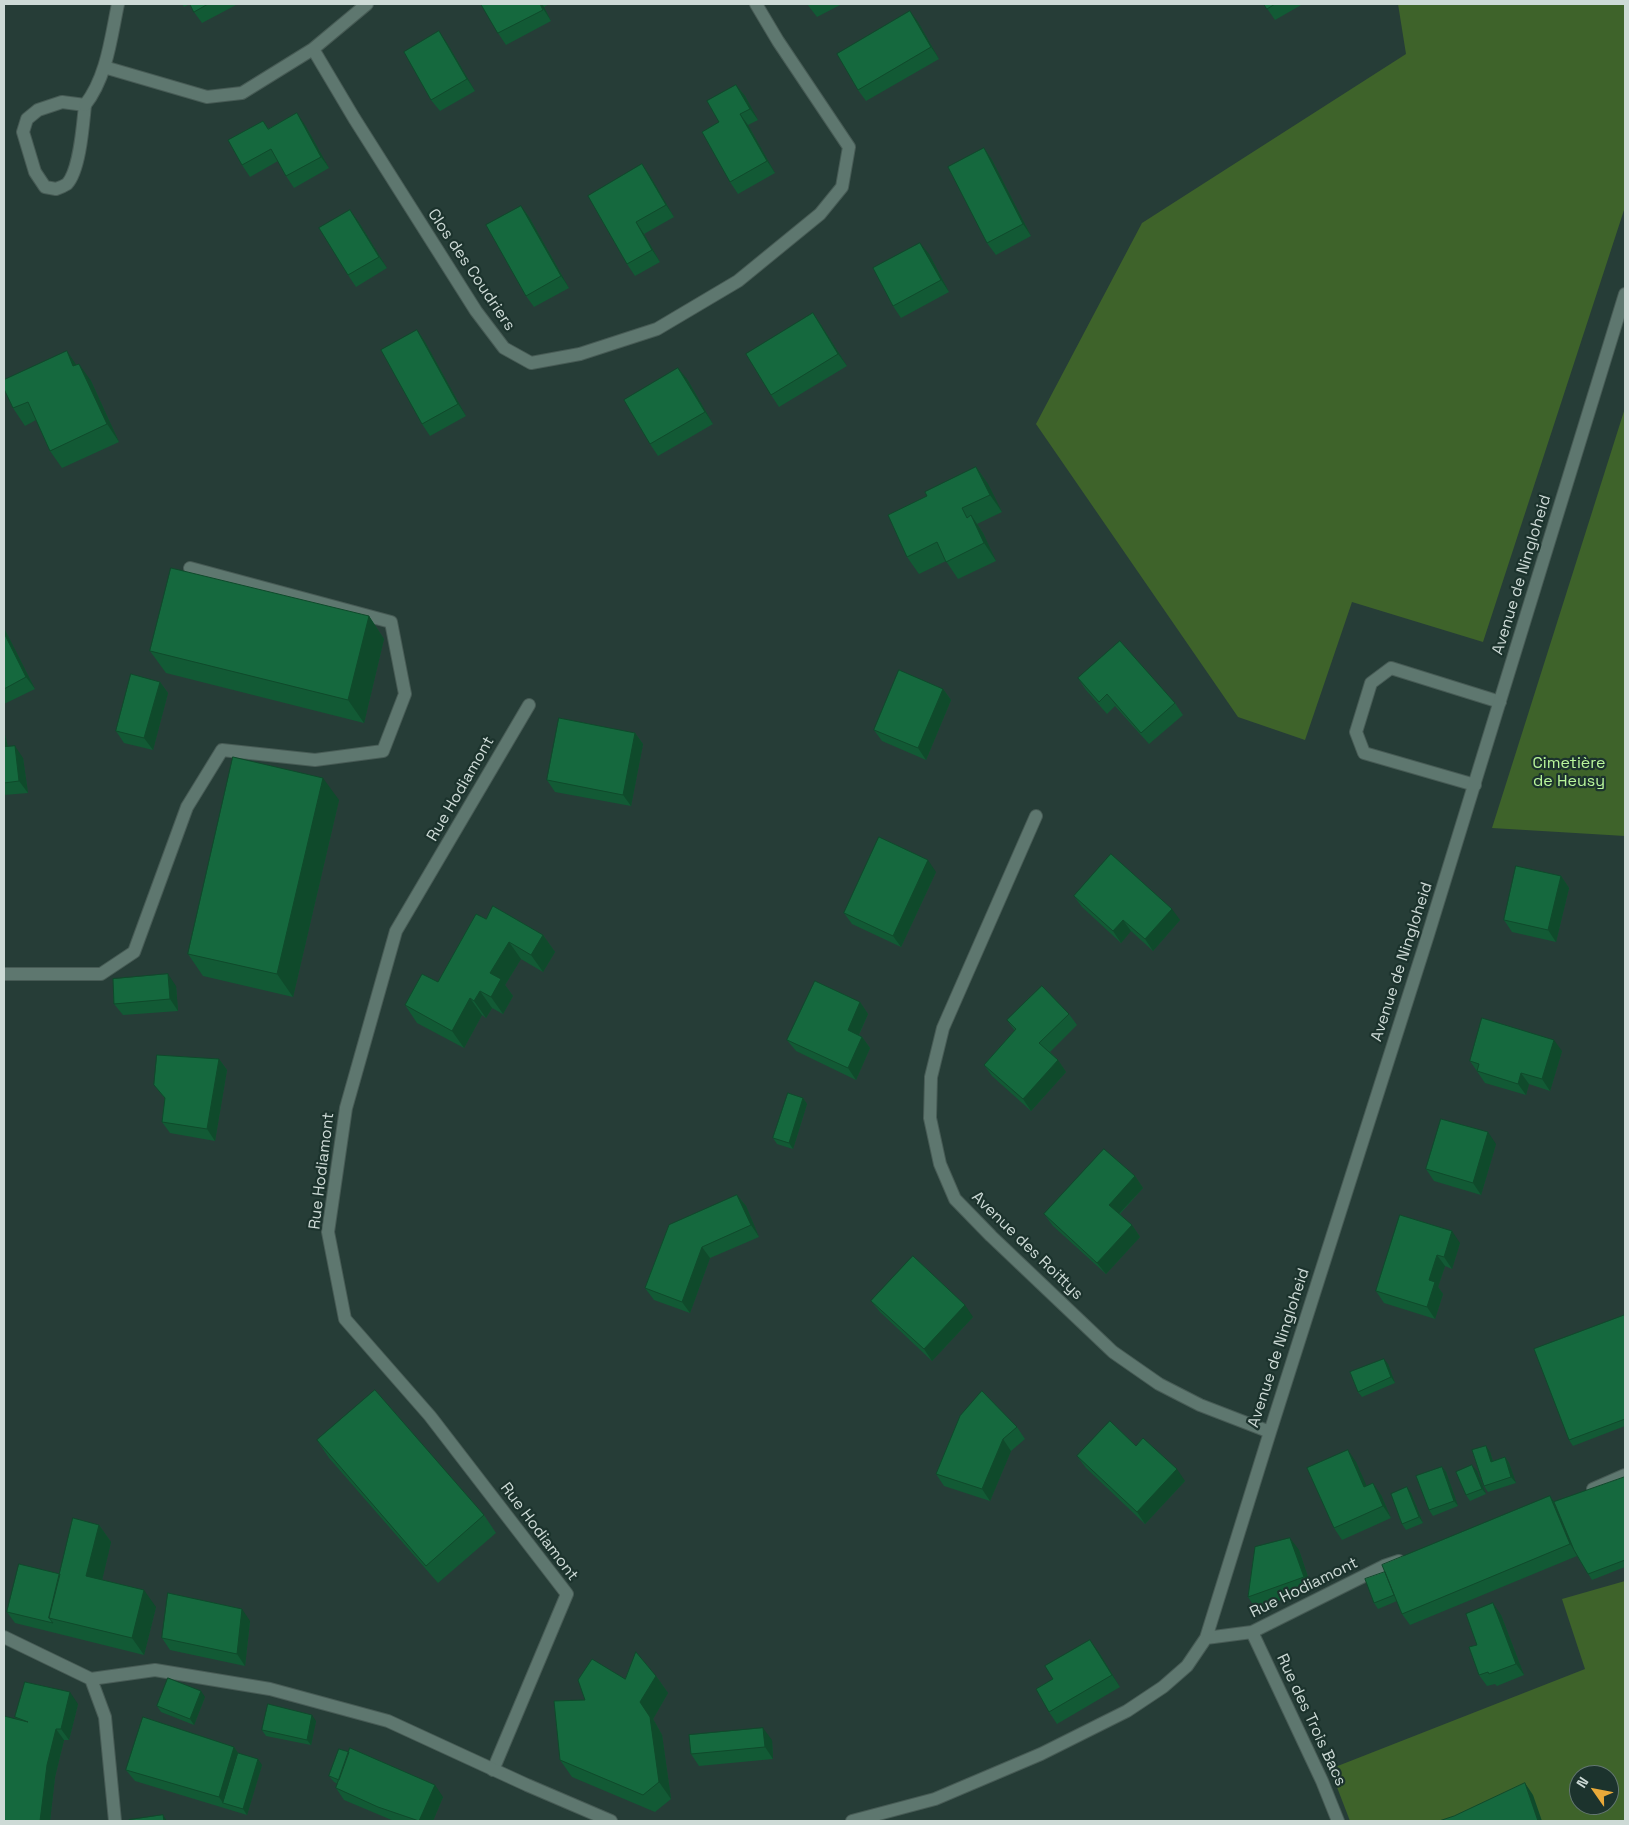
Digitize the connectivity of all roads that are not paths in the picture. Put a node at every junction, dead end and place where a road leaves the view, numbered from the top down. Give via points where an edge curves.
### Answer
1 (118, 4) edge
2 (367, 4) edge
3 (756, 4) edge
4 (313, 49) junction
5 (104, 67) junction
6 (85, 105) junction
7 (1625, 294) edge
8 (190, 568) dead end
9 (1500, 702) junction
10 (529, 705) dead end
11 (1474, 785) junction
12 (1036, 816) dead end
13 (4, 974) edge
14 (1270, 1432) junction
15 (1625, 1475) edge
16 (1578, 1495) edge
17 (1412, 1556) edge
18 (1252, 1632) junction
19 (4, 1637) edge
20 (1206, 1638) junction
21 (91, 1679) junction
22 (493, 1770) junction
23 (115, 1821) edge
24 (611, 1821) edge
25 (852, 1821) edge
26 (1338, 1821) edge

1 - 5 street
2 - 4 street
3 - 4 street, Clos des Coudriers via 849,147 842,188 820,214 738,281 657,329 580,354 530,363 504,348 476,311
4 - 5 street via 242,92 207,97
5 - 6 street
6 - 6 street via 76,165 67,183 56,190 45,187 35,172 23,132 27,119 38,110 62,102
7 - 9 street, Avenue de Ningloheid
8 - 13 street via 391,622 405,694 383,751 315,760 222,750 187,807 134,952 101,974
9 - 11 street, Avenue de Ningloheid
9 - 11 street via 1391,668 1371,683 1356,732 1364,753
10 - 22 street, Rue Hodiamont via 396,931 346,1108 328,1232 346,1320 430,1416 567,1594
11 - 14 street, Avenue de Ningloheid
12 - 14 street, Avenue des Roittys via 943,1028 931,1077 930,1118 940,1164 955,1199 1113,1352 1159,1384 1200,1405
14 - 20 street, Avenue de Ningloheid
15 - 16 street
17 - 18 street, Rue Hodiamont via 1384,1566
18 - 20 street, Rue Hodiamont
18 - 26 street, Rue des Trois Bacs
19 - 21 street
20 - 25 street via 1187,1666 1163,1688 1128,1711 1041,1754 934,1799
21 - 22 street via 155,1670 270,1689 388,1721
21 - 23 street via 105,1717
22 - 24 street

